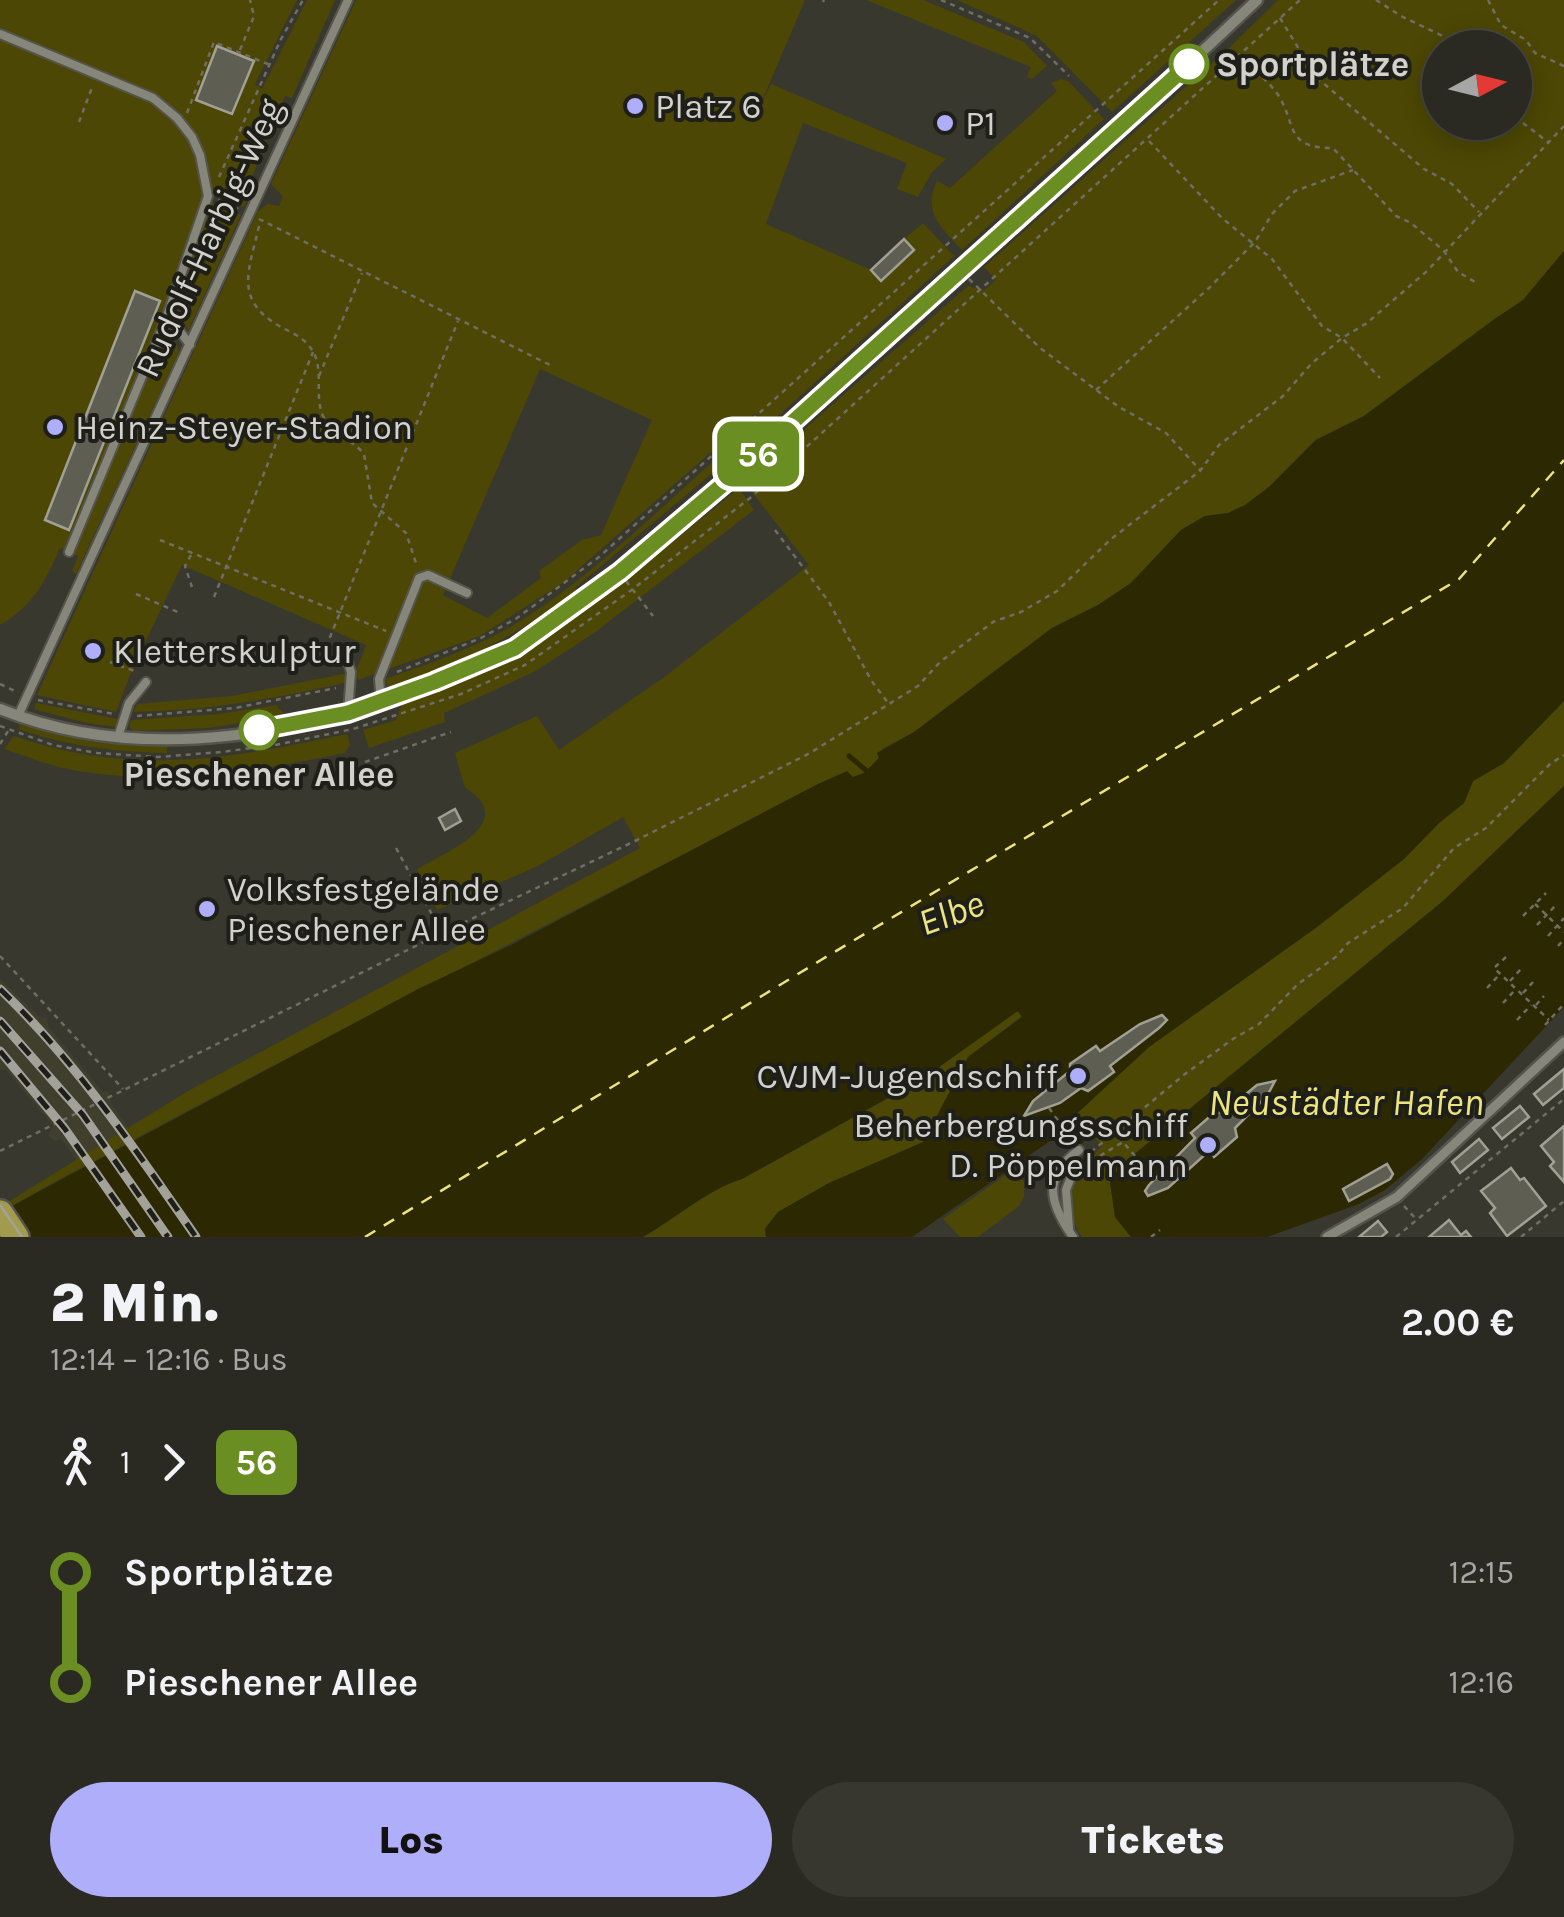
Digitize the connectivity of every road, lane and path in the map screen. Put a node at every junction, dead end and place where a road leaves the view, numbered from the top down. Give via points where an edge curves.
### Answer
1 (250, 0) edge
2 (303, 0) edge
3 (348, 0) edge
4 (942, 0) edge
5 (1219, 0) edge
6 (1257, 0) edge
7 (1300, 0) edge
8 (1376, 0) edge
9 (1488, 0) edge
10 (1280, 18) junction
11 (1430, 30) edge
12 (0, 34) edge
13 (239, 52) junction
14 (1238, 57) junction
15 (270, 64) junction
16 (1564, 66) edge
17 (98, 74) junction
18 (1069, 76) dead end
19 (79, 122) dead end
20 (182, 124) junction
21 (1564, 126) edge
22 (1532, 130) edge
23 (1147, 139) junction
24 (1548, 142) junction
25 (1354, 170) junction
26 (211, 197) junction
27 (243, 211) dead end
28 (1480, 214) junction
29 (1255, 242) junction
30 (1444, 251) junction
31 (961, 270) junction
32 (362, 271) junction
33 (1476, 282) dead end
34 (978, 289) junction
35 (166, 319) junction
36 (458, 320) junction
37 (1342, 338) junction
38 (190, 345) junction
39 (313, 351) junction
40 (552, 366) dead end
41 (319, 377) junction
42 (1380, 378) dead end
43 (1096, 390) junction
44 (1200, 471) junction
45 (379, 512) junction
46 (775, 530) dead end
47 (160, 540) dead end
48 (69, 552) dead end
49 (192, 553) junction
50 (225, 567) junction
51 (620, 572) junction
52 (422, 575) junction
53 (192, 587) dead end
54 (633, 590) junction
55 (467, 593) dead end
56 (136, 594) dead end
57 (214, 597) dead end
58 (180, 613) dead end
59 (340, 613) junction
60 (654, 616) dead end
61 (395, 635) junction
62 (326, 647) dead end
63 (346, 656) dead end
64 (110, 662) dead end
65 (147, 679) joint
66 (378, 679) junction
67 (0, 684) edge
68 (350, 686) junction
69 (28, 698) junction
70 (380, 702) junction
71 (890, 704) junction
72 (0, 708) edge
73 (348, 713) junction
74 (18, 716) junction
75 (125, 716) junction
76 (0, 726) edge
77 (10, 729) junction
78 (451, 732) dead end
79 (118, 738) junction
80 (0, 744) edge
81 (1564, 755) edge
82 (364, 762) dead end
83 (396, 848) dead end
84 (1546, 893) dead end
85 (1535, 904) junction
86 (1556, 905) dead end
87 (1546, 915) junction
88 (1524, 916) dead end
89 (1564, 918) edge
90 (1537, 925) dead end
91 (1558, 926) junction
92 (1564, 932) edge
93 (442, 933) junction
94 (1548, 936) dead end
95 (1564, 939) edge
96 (1558, 946) dead end
97 (0, 956) edge
98 (1506, 956) dead end
99 (1521, 968) dead end
100 (1500, 974) junction
101 (1509, 982) junction
102 (1533, 982) dead end
103 (1487, 988) dead end
104 (1516, 988) junction
105 (1522, 994) junction
106 (1544, 996) dead end
107 (1502, 1003) dead end
108 (1564, 1004) edge
109 (1534, 1005) junction
110 (1517, 1020) dead end
111 (1550, 1020) junction
112 (1545, 1025) dead end
113 (1564, 1042) edge
114 (124, 1090) junction
115 (1564, 1100) edge
116 (1049, 1108) dead end
117 (1115, 1132) junction
118 (1123, 1142) junction
119 (1078, 1150) joint
120 (0, 1151) edge
121 (1072, 1172) junction
122 (1154, 1178) dead end
123 (1399, 1200) junction
124 (1564, 1201) edge
125 (0, 1212) edge
126 (1417, 1220) junction
127 (1160, 1230) dead end
128 (1071, 1235) edge
129 (16, 1237) edge
130 (1150, 1237) edge
131 (1327, 1237) edge
132 (1396, 1237) edge
133 (1521, 1237) edge

1 - 13 path via 254,16
2 - 15 path
3 - 38 lane, Rudolf-Harbig-Weg
4 - 18 path via 1030,38
5 - 66 path via 568,582 481,638
6 - 31 street
7 - 10 path
8 - 11 path
9 - 16 path via 1501,24 1535,53
10 - 14 path
10 - 28 path via 1316,77 1424,169 1452,184
12 - 17 lane
13 - 15 path
13 - 20 path via 214,42
14 - 23 path
14 - 25 path via 1274,88 1298,140 1333,148
15 - 26 path
17 - 19 path
17 - 20 lane via 153,98
20 - 26 lane via 200,155
21 - 24 path
22 - 24 path
23 - 29 path via 1222,218
23 - 34 path
24 - 28 path
25 - 29 path via 1295,190
25 - 30 path via 1396,216
26 - 27 path
26 - 35 lane
28 - 30 path
29 - 37 path via 1322,326
29 - 43 path
30 - 33 path via 1458,272
30 - 37 path via 1368,323
31 - 34 path
31 - 51 street
32 - 36 path
32 - 39 path via 262,221 248,292 265,318
32 - 41 path
34 - 43 path
34 - 54 path via 750,498
35 - 38 lane
35 - 48 lane
36 - 40 path
36 - 45 path
37 - 42 path
37 - 44 path via 1284,396 1219,445
38 - 69 lane, Rudolf-Harbig-Weg
39 - 41 path
39 - 50 path
41 - 45 path via 321,414 364,454
43 - 44 path via 1166,433
44 - 71 path via 1056,591 993,622
45 - 52 path via 406,533
45 - 59 path
46 - 71 path via 829,602
47 - 49 path
49 - 50 path
49 - 53 path via 185,566
50 - 57 path
50 - 59 path
51 - 54 path
51 - 70 street via 515,648
52 - 55 lane
52 - 61 lane
54 - 60 path
54 - 77 path via 525,665 353,729 158,757 53,746
56 - 58 path
59 - 61 path
59 - 62 path
61 - 66 lane
63 - 68 lane
64 - 65 path
65 - 75 lane
66 - 70 lane
67 - 69 path
68 - 73 lane
68 - 75 path via 235,708
69 - 74 lane, Rudolf-Harbig-Weg
69 - 75 path
70 - 73 street
71 - 93 path via 731,793
72 - 74 street
73 - 79 street via 205,737
74 - 79 street
75 - 79 lane
76 - 77 path
77 - 80 path
78 - 82 path
81 - 117 path via 1486,828 1454,848 1403,908 1348,943 1258,1024
83 - 93 path
84 - 85 path
85 - 87 path
85 - 88 path
86 - 87 path
87 - 90 path
87 - 91 path
89 - 91 path
91 - 92 path
91 - 94 path
93 - 114 path
95 - 96 path
97 - 114 path
98 - 100 path via 1494,968
99 - 101 path
100 - 101 path
100 - 103 path
101 - 104 path
102 - 105 path
104 - 105 path
104 - 107 path
105 - 109 path
106 - 109 path
108 - 111 path
109 - 110 path
109 - 111 path
111 - 112 path
113 - 123 street
114 - 120 path
115 - 126 path
116 - 119 path
117 - 118 path
117 - 121 path
118 - 121 path
118 - 122 path
119 - 128 lane via 1052,1185
121 - 128 lane via 1066,1190
123 - 126 path
123 - 131 street
124 - 133 path
125 - 129 main road
126 - 132 path
127 - 130 path

